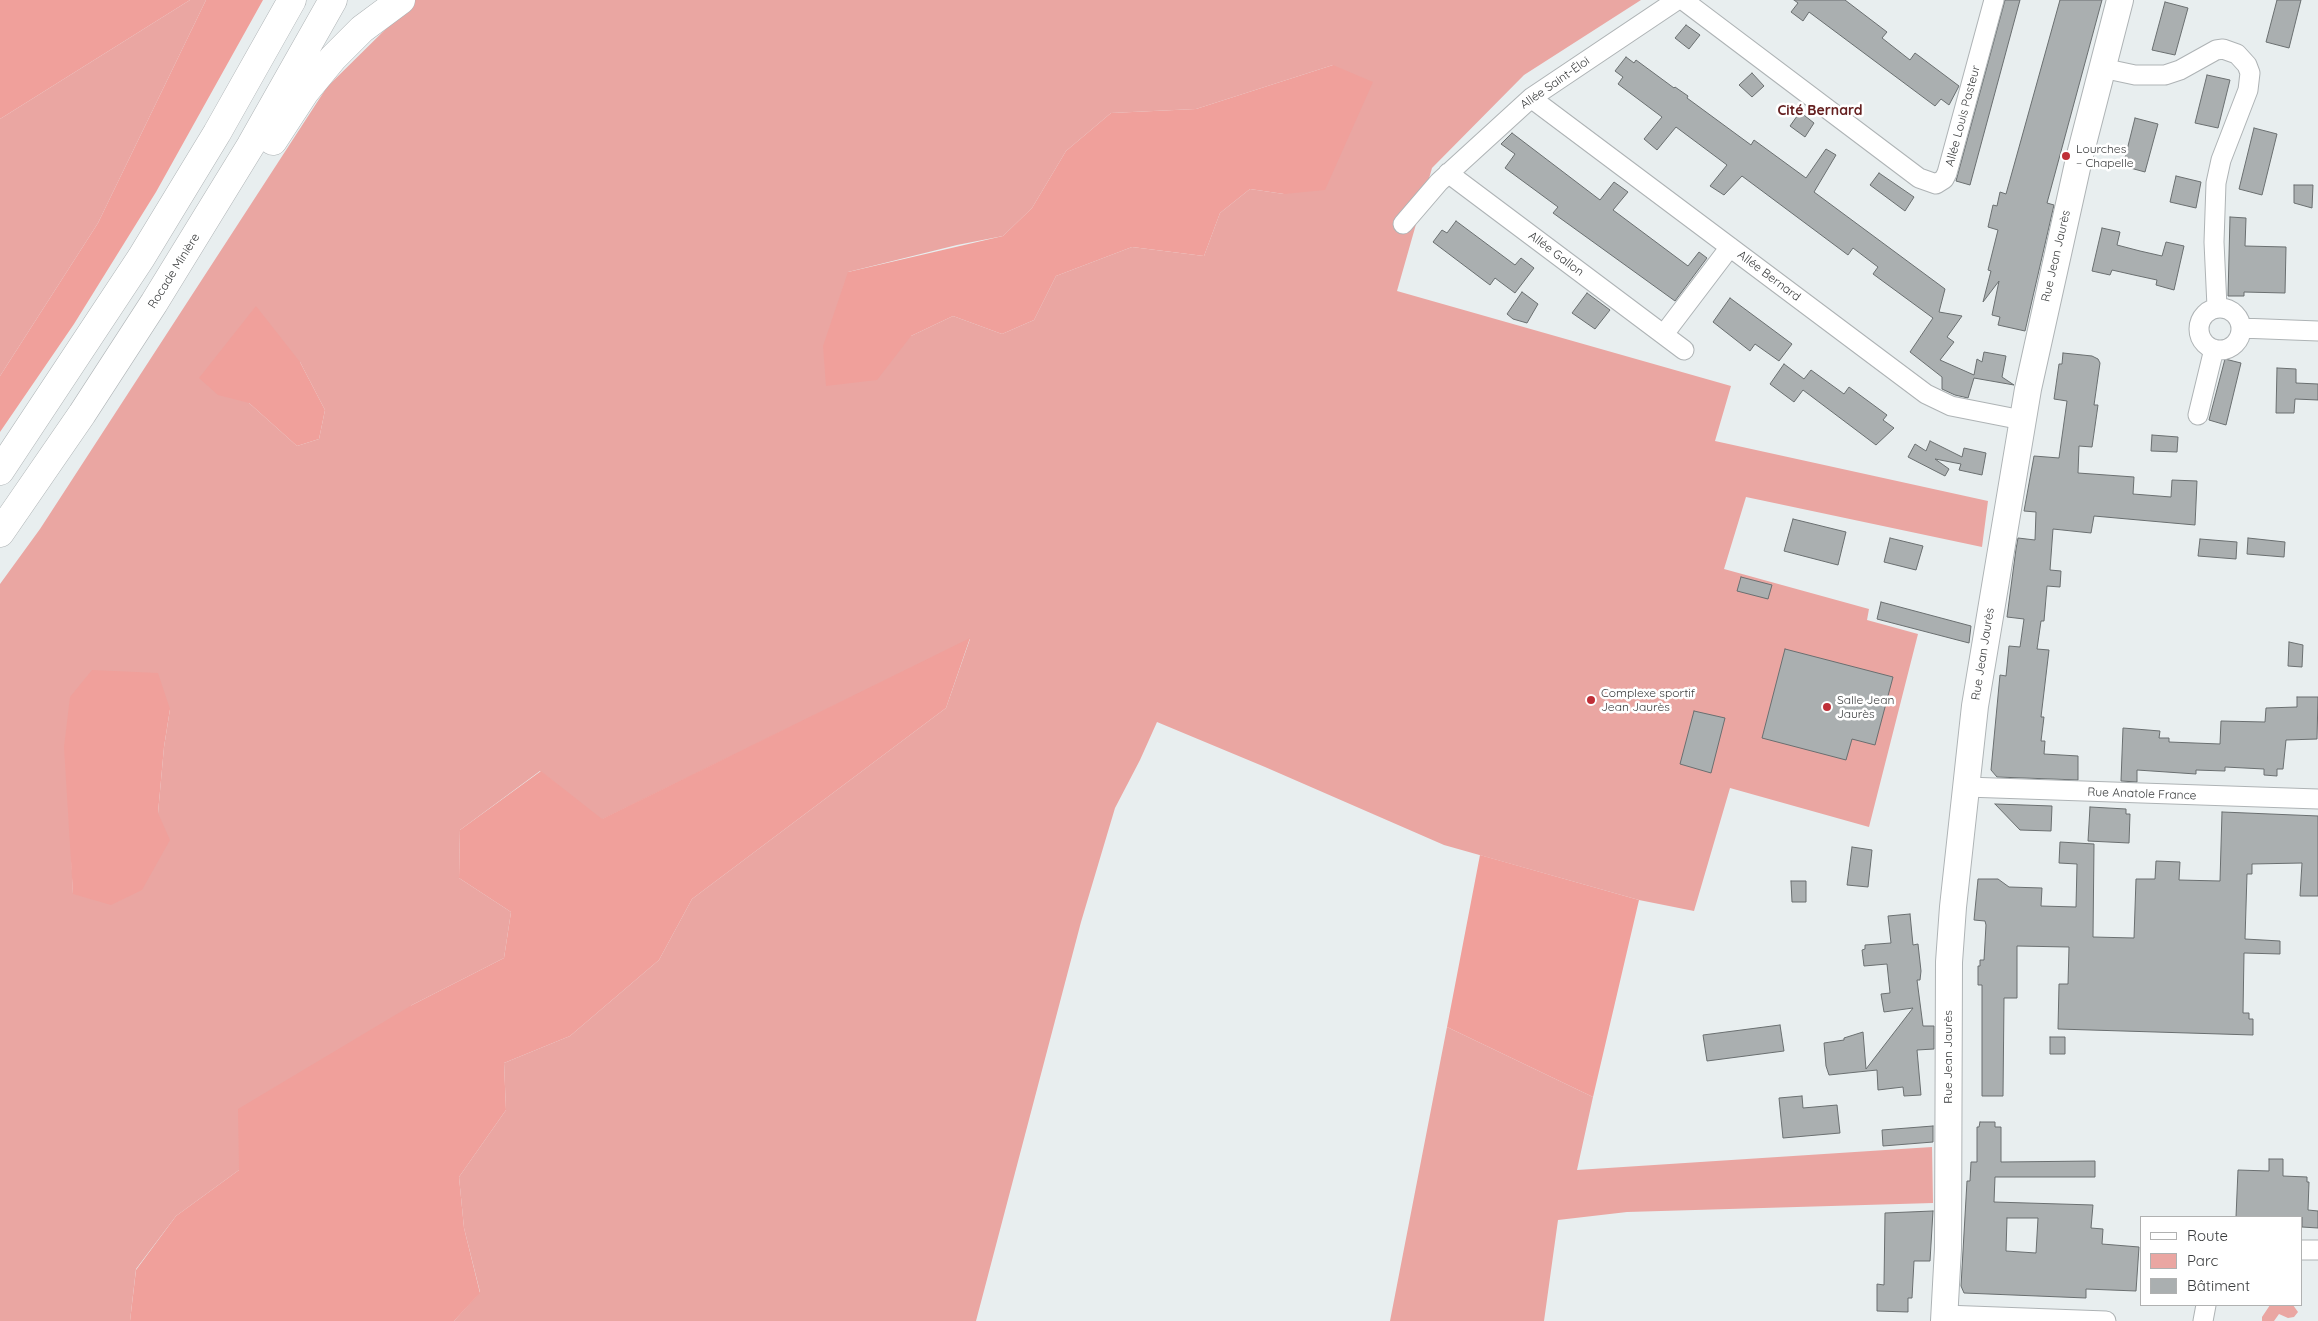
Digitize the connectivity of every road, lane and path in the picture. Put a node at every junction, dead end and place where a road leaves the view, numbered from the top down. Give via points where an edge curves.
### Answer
1 (292, 0) edge
2 (333, 0) edge
3 (400, 0) edge
4 (1677, 0) edge
5 (1682, 0) edge
6 (1994, 0) edge
7 (2120, 0) edge
8 (2102, 68) junction
9 (1531, 98) junction
10 (1448, 173) junction
11 (1403, 224) dead end
12 (1730, 247) junction
13 (154, 303) junction
14 (2217, 307) junction
15 (2242, 328) junction
16 (2318, 332) edge
17 (1664, 334) junction
18 (2214, 349) junction
19 (1684, 350) dead end
20 (2198, 415) dead end
21 (2022, 420) junction
22 (0, 471) edge
23 (0, 532) edge
24 (1966, 787) junction
25 (2318, 800) edge
26 (2303, 1250) edge
27 (2318, 1250) edge
28 (2206, 1306) edge
29 (1944, 1318) edge
30 (2106, 1321) edge
31 (2203, 1321) edge

1 - 22 highway via 141,258
2 - 13 highway, Rocade Minière via 251,145
3 - 13 highway via 362,29 319,74 193,262
4 - 9 street, Allée Saint-Éloi
5 - 6 street, Allée Louis Pasteur via 1919,178 1936,184 1947,173
7 - 8 street, Rue Jean Jaurès
8 - 14 street via 2135,75 2165,75 2224,49 2237,54 2247,65 2250,72 2248,90 2221,160 2216,183
8 - 21 street, Rue Jean Jaurès via 2064,222
9 - 10 street, Allée Saint-Éloi
9 - 12 street, Allée Bernard
10 - 11 street, Allée Saint-Éloi
10 - 17 street, Allée Gallon
12 - 17 street
12 - 21 street, Allée Bernard via 1934,399 1951,406
13 - 23 highway, Rocade Minière
14 - 15 street via 2236,314
14 - 18 street via 2203,315 2198,330 2202,341
15 - 16 street
15 - 18 street via 2234,344 2227,349
17 - 19 street, Allée Gallon
18 - 20 street
21 - 24 street, Rue Jean Jaurès via 1978,686
24 - 25 street, Rue Anatole France
24 - 29 street, Rue Jean Jaurès via 1949,962 1948,1258
26 - 27 street
28 - 31 street
29 - 30 street

